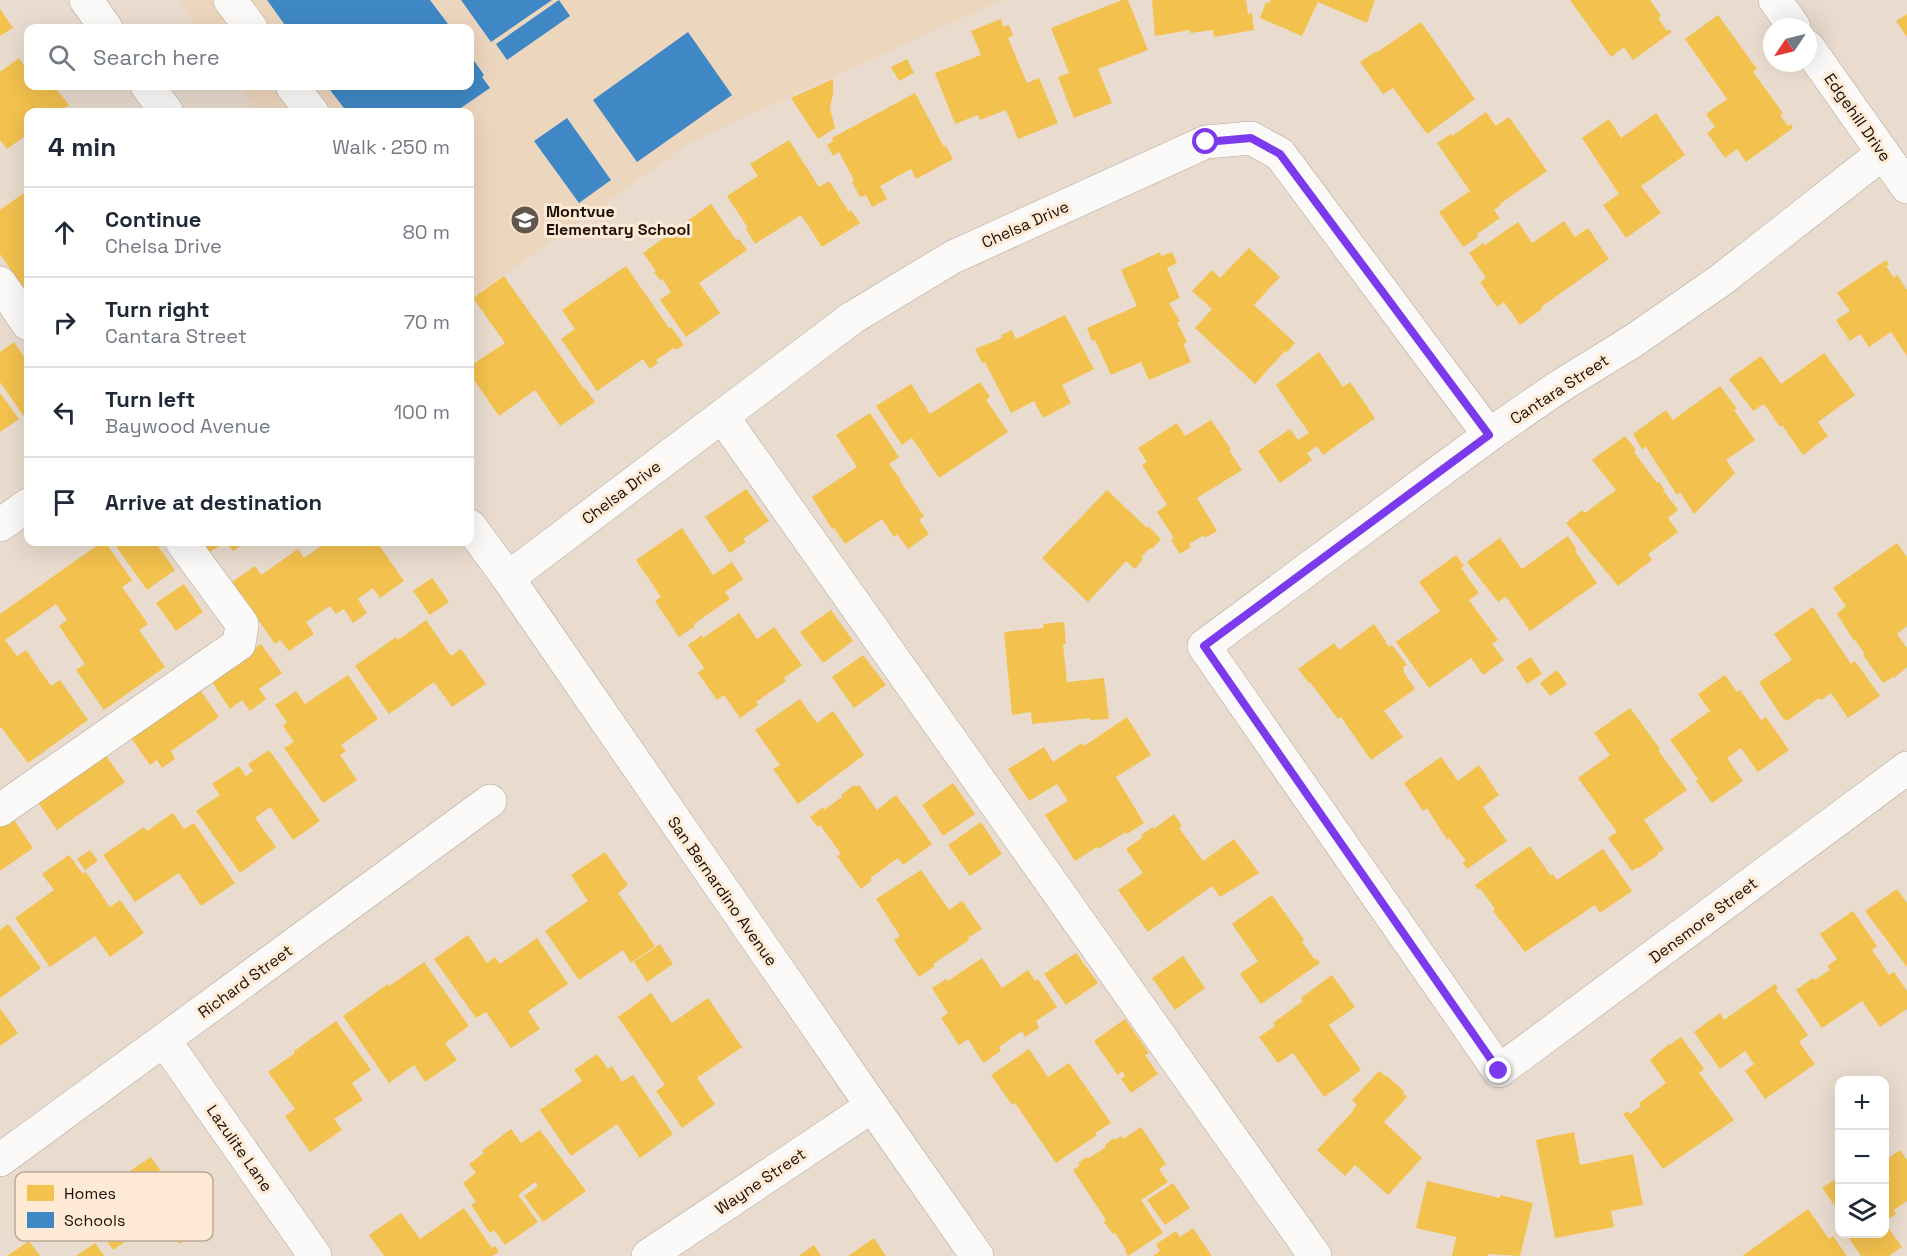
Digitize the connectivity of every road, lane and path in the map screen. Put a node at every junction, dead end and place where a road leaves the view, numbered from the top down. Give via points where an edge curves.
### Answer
1 (86, 0) edge
2 (230, 0) edge
3 (1775, 0) edge
4 (1788, 18) edge
5 (103, 24) edge
6 (248, 24) edge
7 (1817, 60) edge
8 (150, 90) edge
9 (295, 90) edge
10 (164, 108) edge
11 (309, 108) edge
12 (1883, 153) junction
13 (1907, 187) edge
14 (0, 283) edge
15 (24, 318) edge
16 (722, 416) junction
17 (1489, 435) junction
18 (24, 508) edge
19 (0, 525) edge
20 (474, 531) edge
21 (185, 546) edge
22 (508, 578) junction
23 (1907, 768) edge
24 (490, 801) dead end
25 (0, 810) edge
26 (164, 1040) junction
27 (1499, 1071) joint
28 (872, 1106) junction
29 (0, 1160) edge
30 (315, 1256) edge
31 (648, 1256) edge
32 (977, 1256) edge
33 (1315, 1256) edge

1 - 5 street
2 - 6 street
3 - 4 street
7 - 12 street, Edgehill Drive
8 - 10 street
9 - 11 street
12 - 13 street, Edgehill Drive
12 - 17 street, Cantara Street via 1721,280
14 - 15 street
16 - 17 street, Chelsa Drive via 852,318 953,257 1206,142 1251,138 1280,154
16 - 22 street, Chelsa Drive
16 - 33 street
17 - 27 street, Cantara Street via 1204,646
18 - 19 street
20 - 22 street, San Bernardino Avenue
21 - 25 street via 242,624 239,644
22 - 28 street, San Bernardino Avenue
23 - 27 street, Densmore Street
24 - 26 street, Richard Street
26 - 29 street, Richard Street
26 - 30 street, Lazulite Lane
28 - 31 street, Wayne Street
28 - 32 street, San Bernardino Avenue

